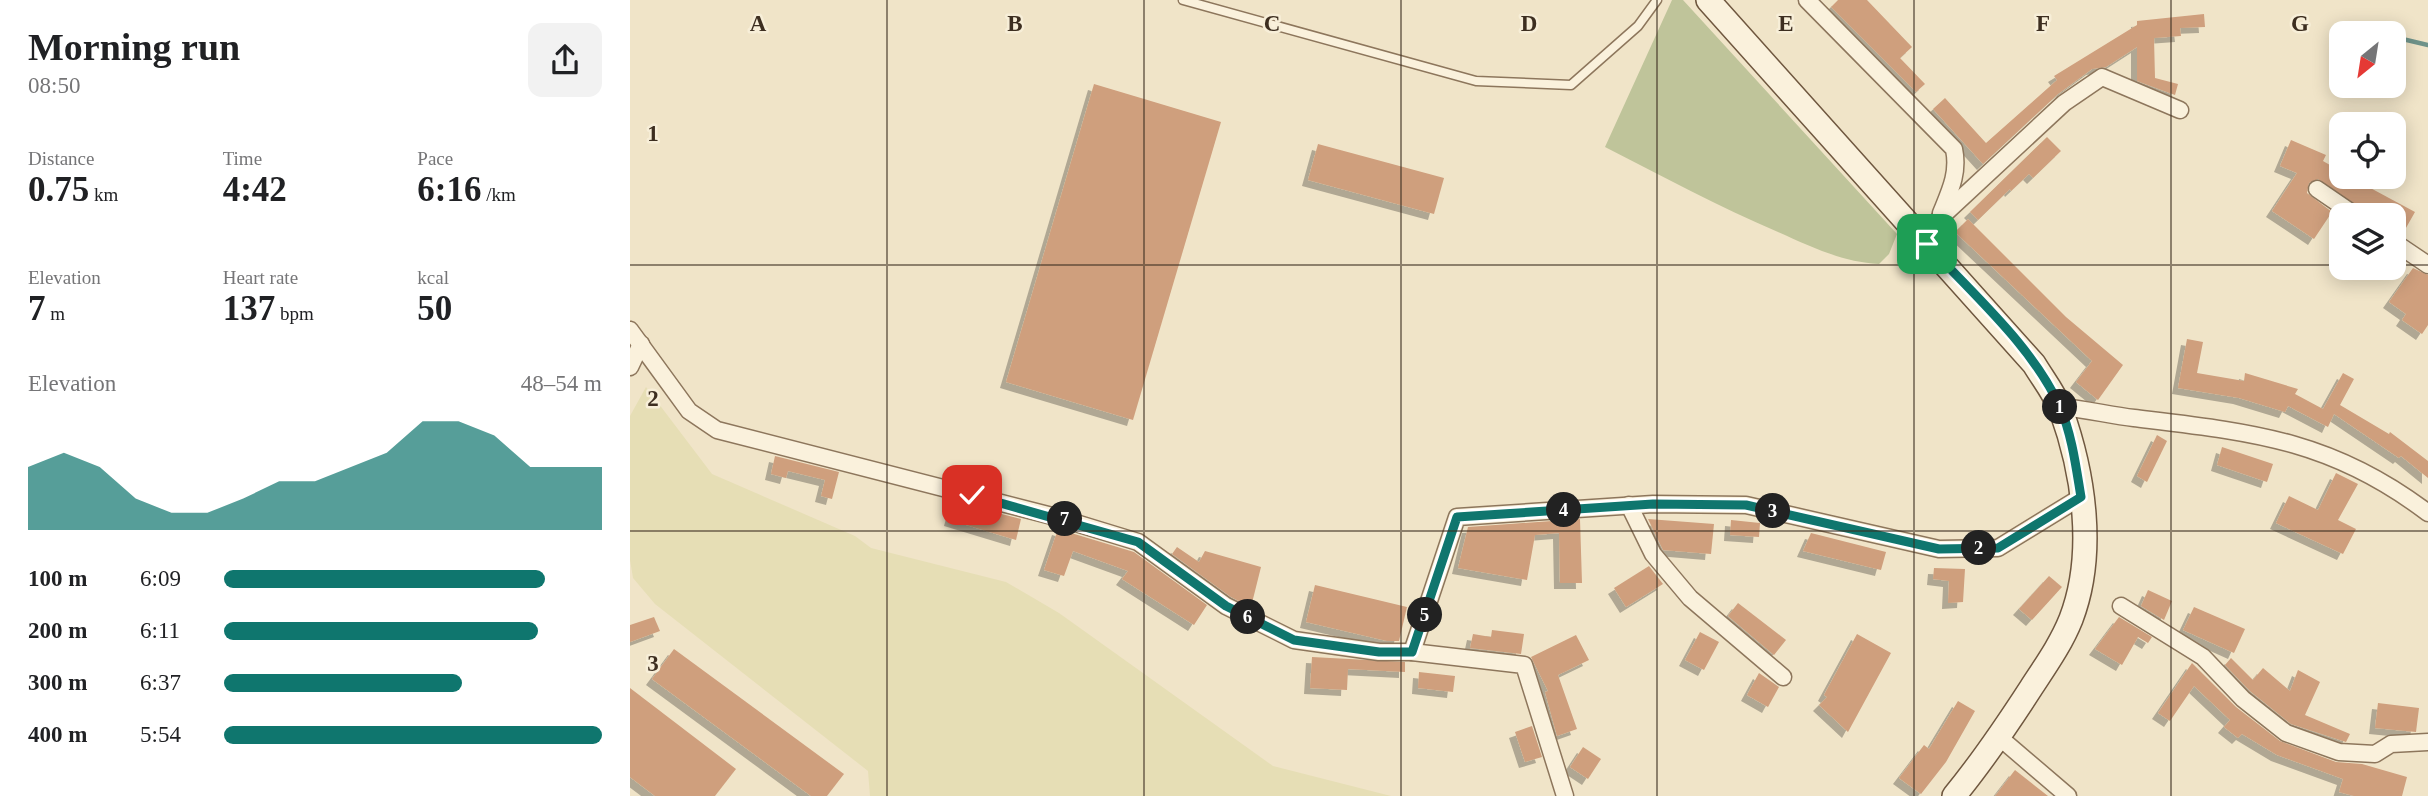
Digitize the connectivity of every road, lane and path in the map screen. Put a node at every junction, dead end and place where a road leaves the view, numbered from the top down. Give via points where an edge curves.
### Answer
1 (1183, 0) edge
2 (1657, 0) edge
3 (1708, 0) edge
4 (1807, 0) edge
5 (2180, 110) dead end
6 (2316, 189) dead end
7 (2337, 203) edge
8 (1939, 219) junction
9 (1927, 244) junction
10 (2406, 250) edge
11 (2428, 265) edge
12 (630, 330) edge
13 (641, 344) junction
14 (630, 367) edge
15 (2060, 407) junction
16 (2081, 497) junction
17 (1629, 505) junction
18 (2428, 513) edge
19 (2121, 606) dead end
20 (1412, 652) junction
21 (1783, 677) dead end
22 (1999, 737) junction
23 (2428, 742) edge
24 (1565, 796) edge
25 (1954, 796) edge
26 (2068, 796) edge

1 - 2 lane via 1476,81 1571,85 1638,26
3 - 9 main road
4 - 8 street via 1954,149 1954,178
5 - 8 street via 2102,77 2064,103
6 - 7 street
8 - 9 street
9 - 15 main road via 2034,364
10 - 11 street
12 - 13 street
13 - 14 street
13 - 20 street via 689,411 717,430 1138,542 1226,606 1294,640
15 - 16 main road
15 - 18 street via 2234,429 2315,449 2359,467
16 - 17 street via 1998,548 1939,549 1746,505
16 - 22 main road via 2084,570 2071,618
17 - 20 street via 1457,517
17 - 21 street via 1653,554 1690,598
19 - 23 street via 2203,657 2243,699 2286,733 2339,751 2375,754 2391,744
20 - 24 street via 1524,665
22 - 25 main road
22 - 26 street

